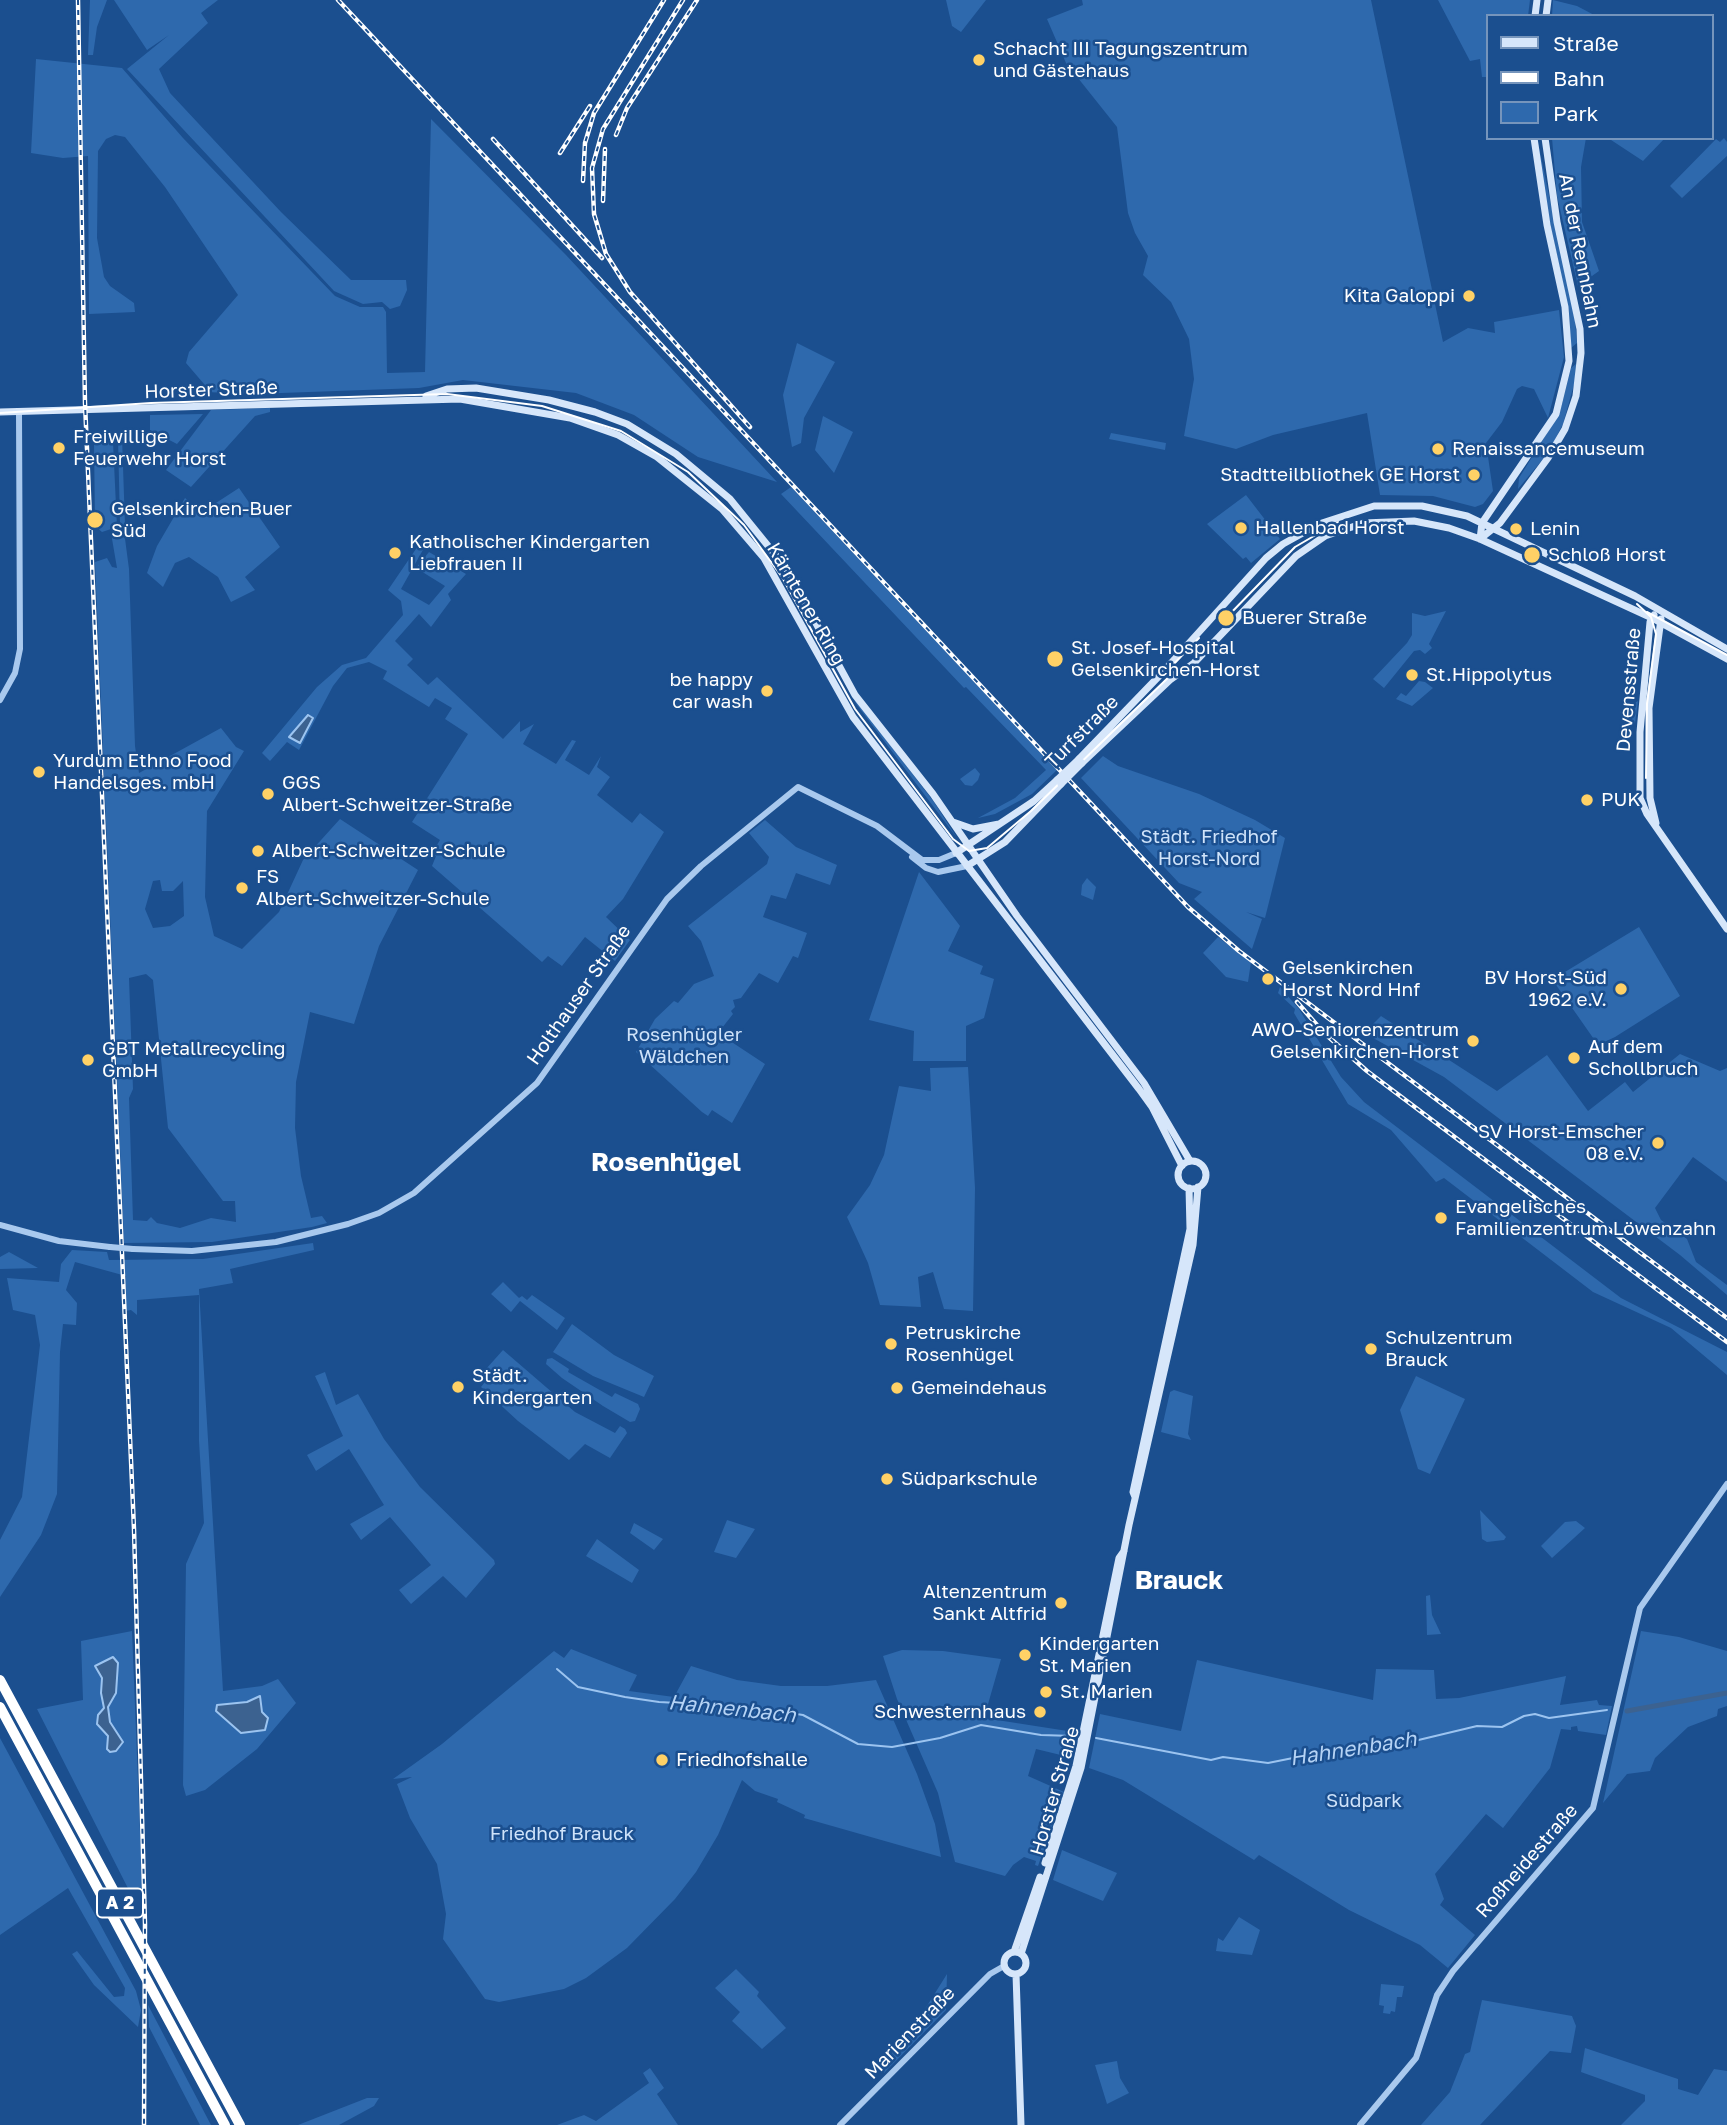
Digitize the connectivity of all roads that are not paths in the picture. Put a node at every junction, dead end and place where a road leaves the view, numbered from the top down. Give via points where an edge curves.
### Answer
1 (1534, 140) edge
2 (1545, 140) edge
3 (422, 398) junction
4 (0, 412) edge
5 (19, 412) junction
6 (1482, 523) junction
7 (1494, 529) junction
8 (1480, 539) junction
9 (1661, 610) junction
10 (1652, 618) junction
11 (1661, 623) junction
12 (1681, 634) junction
13 (1201, 648) dead end
14 (1727, 649) edge
15 (1727, 659) edge
16 (1655, 662) junction
17 (1182, 672) junction
18 (0, 700) edge
19 (1118, 723) junction
20 (1058, 782) junction
21 (953, 822) junction
22 (999, 824) junction
23 (1657, 827) junction
24 (969, 846) junction
25 (909, 852) junction
26 (956, 853) junction
27 (978, 860) junction
28 (967, 866) junction
29 (1727, 929) edge
30 (1068, 992) junction
31 (1190, 1161) junction
32 (1182, 1166) junction
33 (1193, 1188) junction
34 (0, 1225) edge
35 (1727, 1484) edge
36 (0, 1680) edge
37 (0, 1707) edge
38 (1017, 1953) junction
39 (1004, 1966) junction
40 (1016, 1974) junction
41 (225, 2125) edge
42 (240, 2125) edge
43 (840, 2125) edge
44 (1021, 2125) edge
45 (1360, 2125) edge

1 - 6 main road, An der Rennbahn via 1565,307 1569,361 1556,414
2 - 7 main road, An der Rennbahn via 1580,330 1580,368 1565,429
3 - 5 main road, Horster Straße
3 - 21 main road, Kärntener Ring via 447,389 476,388 549,400 626,424 690,463 730,499 773,549 855,695
3 - 26 main road, Kärntener Ring via 484,401 587,423 644,449 702,491 764,558 844,702
4 - 5 main road, Horster Straße
5 - 18 street via 20,649 15,673
6 - 7 main road, Turfstraße
6 - 8 main road, An der Rennbahn
6 - 19 main road, Turfstraße via 1440,509 1384,506 1345,513 1311,528 1266,558
7 - 8 main road, An der Rennbahn
7 - 9 main road, Turfstraße
8 - 10 main road, Turfstraße
8 - 17 main road, Turfstraße via 1430,524 1393,520 1334,532 1287,564
9 - 10 main road, Devensstraße
9 - 11 main road, Devensstraße
9 - 14 main road, Turfstraße
10 - 11 main road, Turfstraße
10 - 23 main road, Devensstraße via 1640,732 1640,788 1644,808
11 - 12 main road, Turfstraße
11 - 16 main road, Devensstraße
12 - 15 main road, Turfstraße
12 - 16 main road, Devensstraße via 1663,638
13 - 17 main road
16 - 23 main road, Devensstraße via 1649,708 1650,788
17 - 19 main road, Turfstraße
19 - 20 main road, Turfstraße, bridge
20 - 22 main road, Turfstraße
20 - 27 main road, Turfstraße via 1014,834
21 - 22 main road via 973,829
21 - 24 main road, Kärntener Ring
22 - 24 main road, Turfstraße
23 - 29 main road
24 - 26 main road
24 - 27 main road, Kärntener Ring
25 - 26 street via 929,861
25 - 28 street via 916,862 934,871 948,873
25 - 34 street, Holthauser Straße, bridge via 877,826 799,787 701,866 657,910 537,1083 518,1103 434,1178 379,1213 338,1228 266,1244 191,1251 59,1241
26 - 28 main road, Kärntener Ring
27 - 28 main road
27 - 30 main road, Kärntener Ring
28 - 30 main road, Kärntener Ring
30 - 31 main road via 1144,1083
30 - 32 main road via 1152,1107
31 - 32 main road
31 - 33 main road via 1206,1170 1204,1183
32 - 33 main road via 1179,1179
33 - 38 main road, Horster Straße via 1193,1245 1135,1497 1081,1768
35 - 45 street, Roßheidestraße via 1643,1601 1593,1808 1453,1972 1437,1995 1416,2058
36 - 42 highway, A 2
37 - 41 highway, A 2
38 - 39 main road via 1006,1957
38 - 40 main road via 1025,1967
39 - 40 main road
39 - 43 street, Marienstraße via 987,1977
40 - 44 main road

